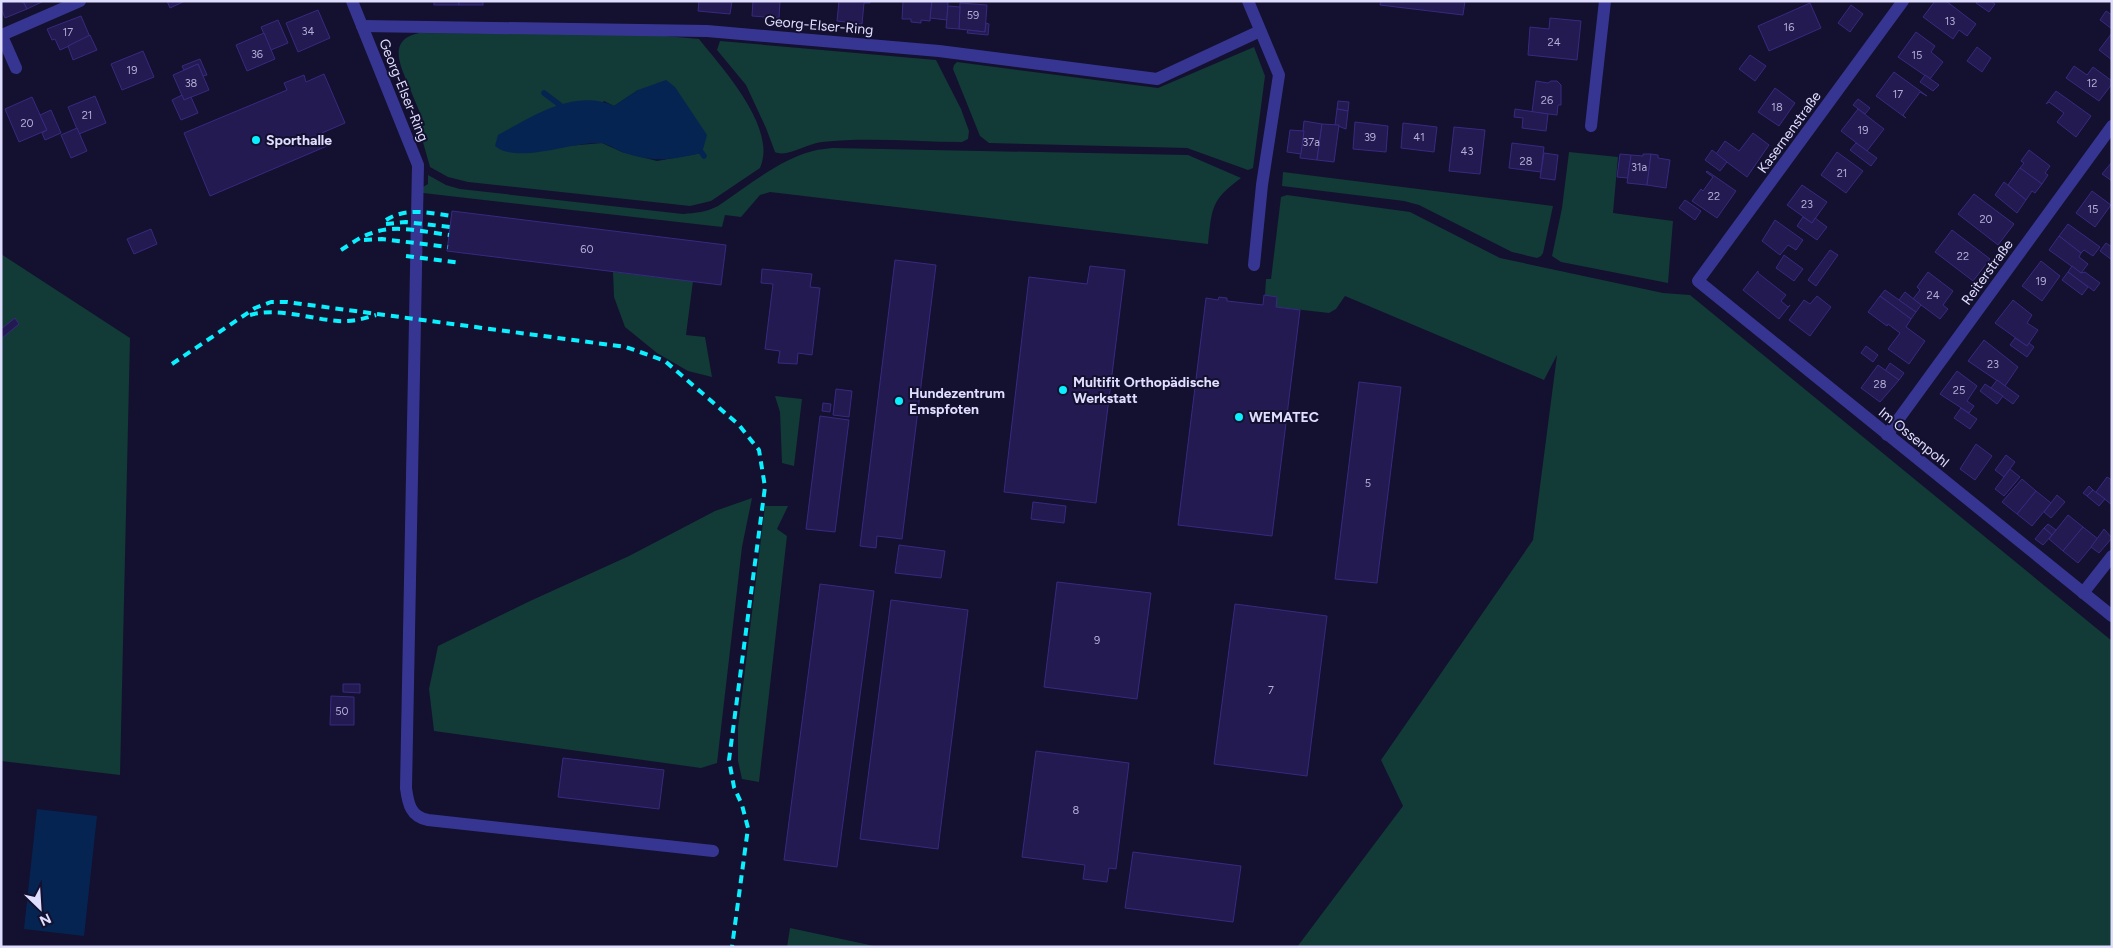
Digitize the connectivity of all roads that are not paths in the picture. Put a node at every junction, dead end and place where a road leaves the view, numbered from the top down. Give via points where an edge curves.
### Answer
1 (80, 1) edge
2 (352, 1) edge
3 (1248, 1) edge
4 (1605, 1) edge
5 (1903, 1) edge
6 (362, 26) junction
7 (1260, 31) junction
8 (1, 34) edge
9 (16, 68) dead end
10 (1591, 126) dead end
11 (2112, 126) edge
12 (1254, 265) dead end
13 (1698, 281) joint
14 (1887, 435) junction
15 (2112, 556) edge
16 (2083, 592) junction
17 (2112, 616) edge
18 (713, 851) dead end

1 - 8 street
2 - 6 street, Georg-Elser-Ring
3 - 7 street
4 - 10 street
5 - 13 street, Kasernenstraße
6 - 7 street, Georg-Elser-Ring via 707,30 940,50 1157,79
6 - 18 street, Georg-Elser-Ring via 418,165 406,788 410,809 428,820
7 - 12 street via 1279,74
8 - 9 street
11 - 14 street, Reiterstraße
13 - 14 street, Im Ossenpohl
14 - 16 street, Im Ossenpohl
15 - 16 street
16 - 17 street, Im Ossenpohl

